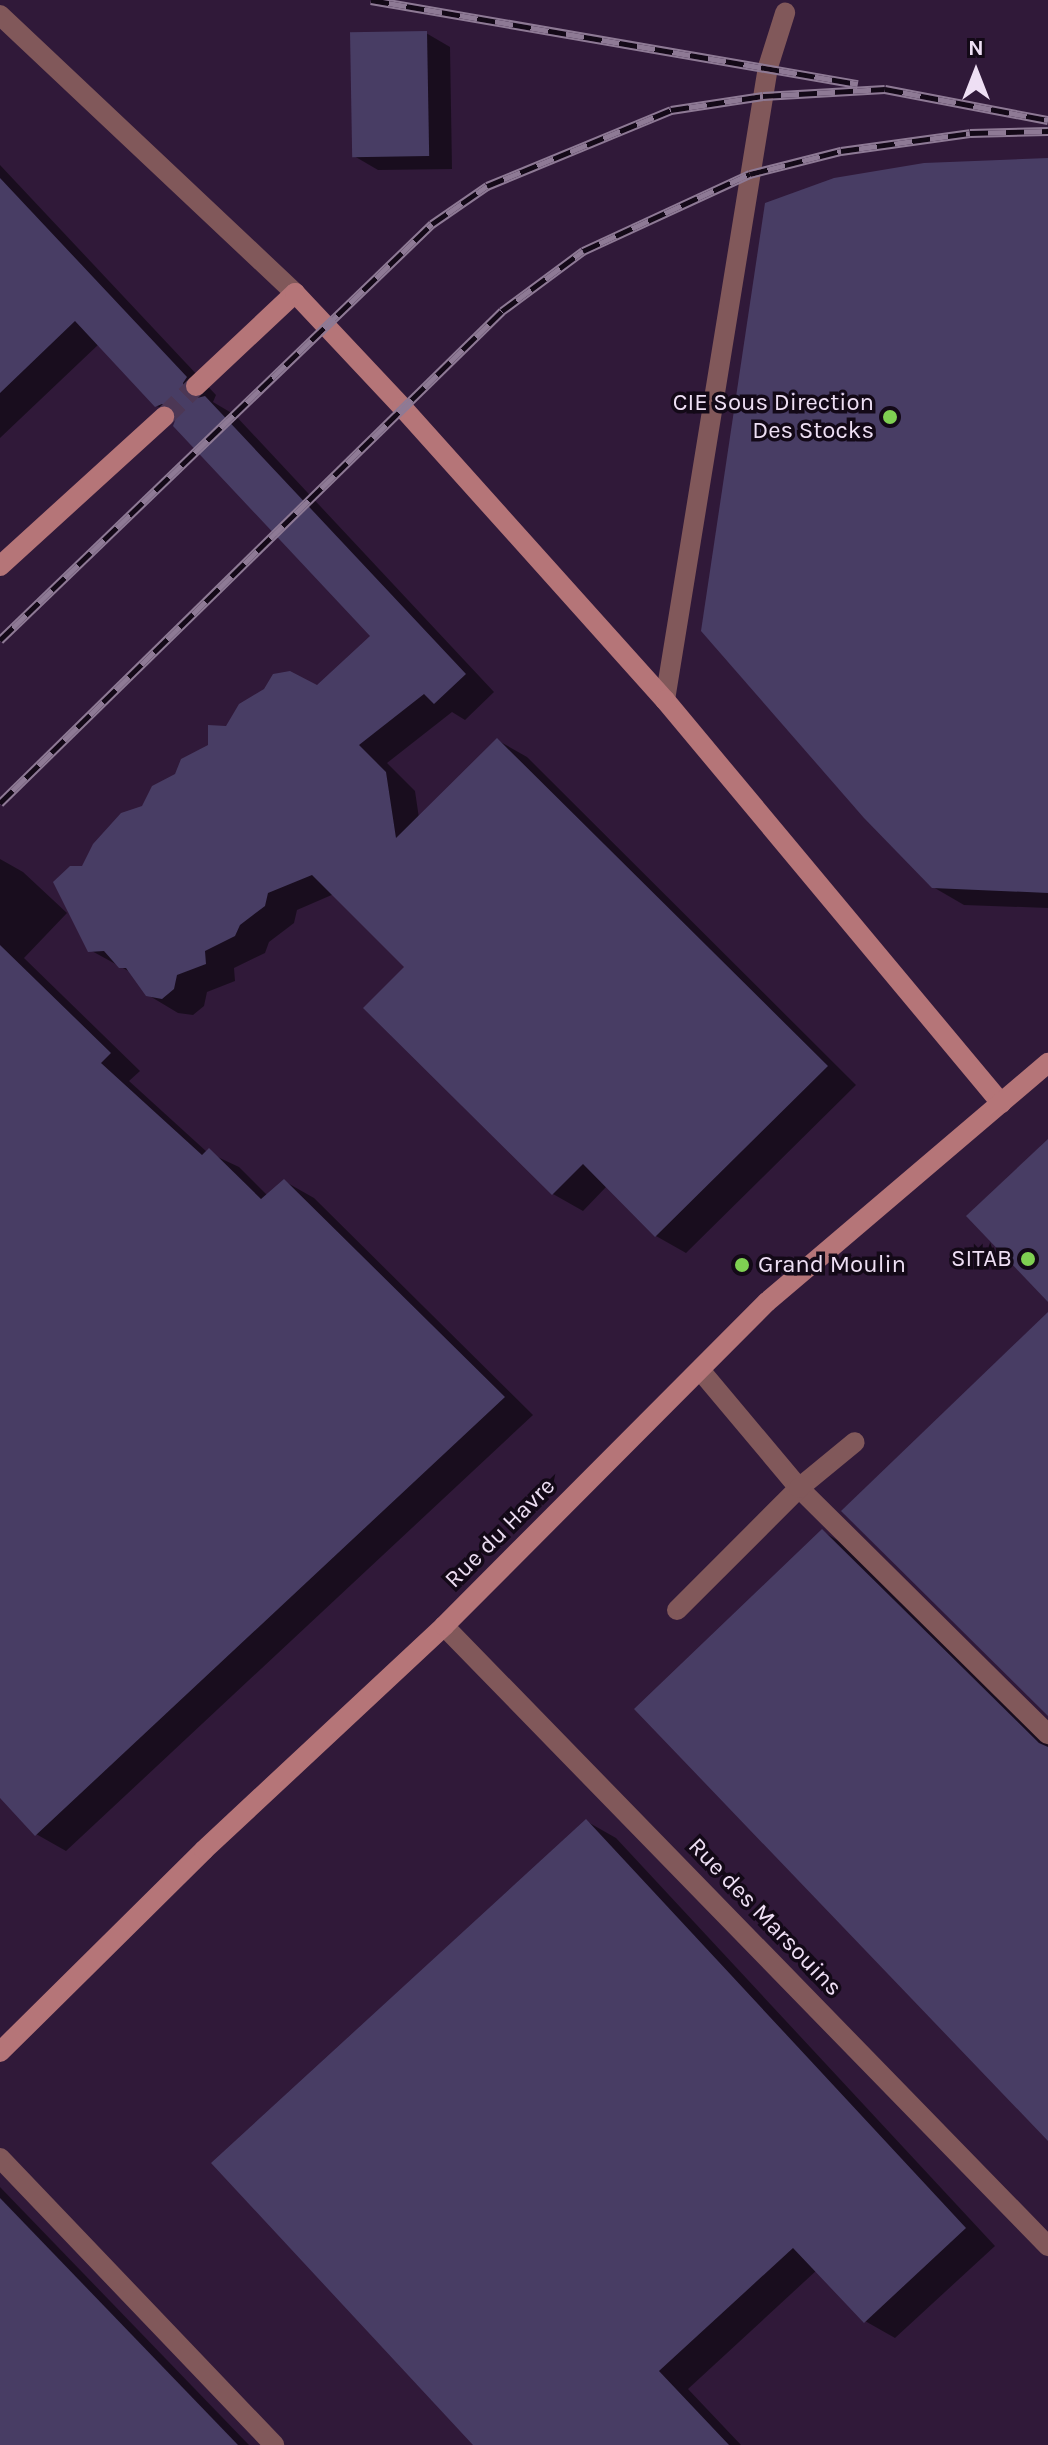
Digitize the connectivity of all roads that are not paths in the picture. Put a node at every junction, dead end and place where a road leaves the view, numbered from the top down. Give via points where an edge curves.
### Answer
1 (785, 13) dead end
2 (0, 15) edge
3 (295, 293) junction
4 (196, 386) tunnel mouth
5 (164, 417) tunnel mouth
6 (0, 566) edge
7 (665, 700) junction
8 (1048, 1063) edge
9 (1001, 1103) junction
10 (700, 1370) junction
11 (855, 1442) dead end
12 (799, 1488) junction
13 (677, 1610) dead end
14 (444, 1626) junction
15 (1048, 1734) edge
16 (0, 2052) edge
17 (0, 2158) edge
18 (1048, 2246) edge
19 (274, 2445) edge

1 - 7 street via 768,67
2 - 3 street
3 - 4 main road
3 - 7 main road
5 - 6 main road
7 - 9 main road
8 - 9 main road, Rue du Havre
9 - 10 main road, Rue du Havre via 767,1302
10 - 12 street
10 - 14 main road, Rue du Havre
11 - 12 street
12 - 13 street
12 - 15 street
14 - 16 main road, Rue du Havre via 204,1850
14 - 18 street, Rue des Marsouins
17 - 19 street

